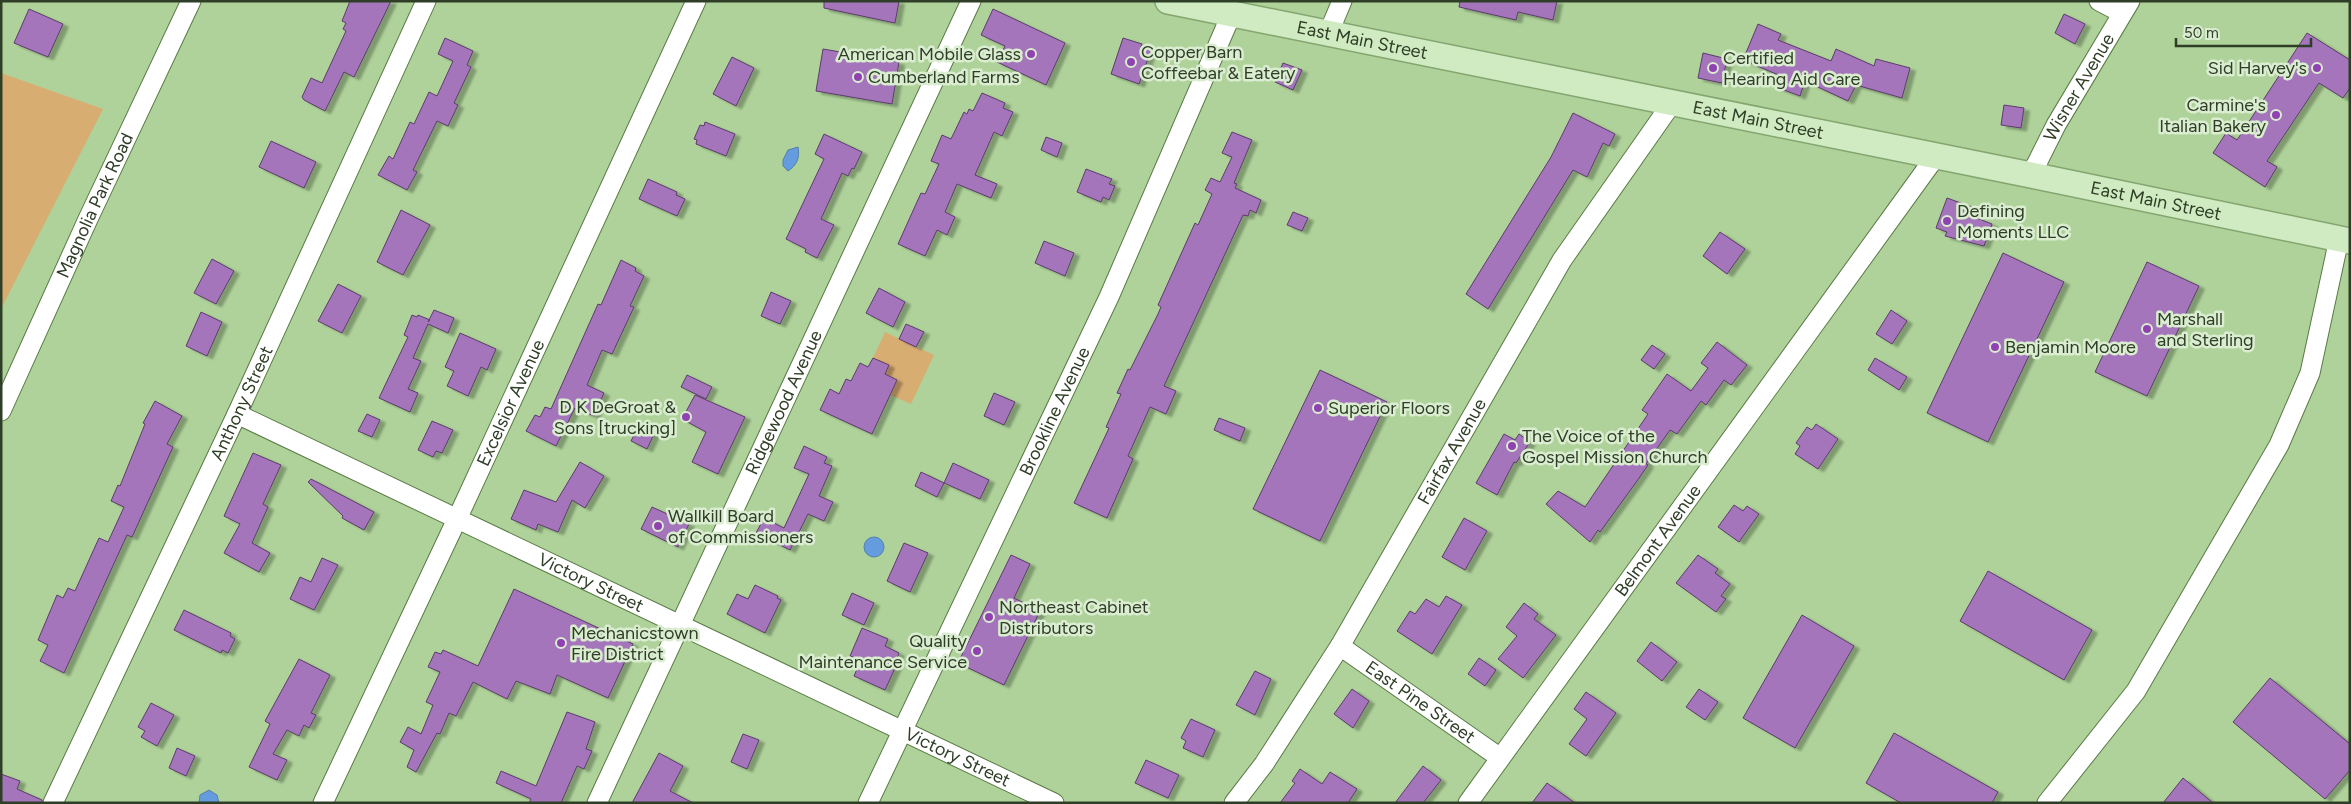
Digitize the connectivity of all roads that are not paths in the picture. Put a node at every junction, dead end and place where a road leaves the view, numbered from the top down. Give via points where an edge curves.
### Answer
1 (191, 1) edge
2 (426, 1) edge
3 (696, 1) edge
4 (971, 1) edge
5 (1168, 1) edge
6 (1342, 1) edge
7 (2099, 1) edge
8 (2126, 7) edge
9 (1230, 15) junction
10 (1328, 34) junction
11 (1672, 102) junction
12 (1936, 156) junction
13 (2031, 175) junction
14 (2344, 240) edge
15 (1, 411) edge
16 (237, 414) junction
17 (458, 517) junction
18 (680, 625) junction
19 (1340, 646) junction
20 (902, 730) junction
21 (1499, 757) junction
22 (53, 803) edge
23 (322, 803) edge
24 (597, 803) edge
25 (868, 803) edge
26 (1054, 803) edge
27 (1234, 803) edge
28 (1468, 803) edge
29 (2047, 803) edge

1 - 15 street, Magnolia Park Road
2 - 16 street, Anthony Street
3 - 17 street, Excelsior Avenue
4 - 18 street, Ridgewood Avenue
5 - 9 main road, East Main Street
6 - 10 street
7 - 8 street
8 - 13 street, Wisner Avenue via 2056,124
9 - 10 main road, East Main Street
9 - 20 street, Brookline Avenue via 1109,297
10 - 11 main road, East Main Street
11 - 12 main road, East Main Street
11 - 19 street, Fairfax Avenue via 1562,260
12 - 13 main road, East Main Street
12 - 21 street, Belmont Avenue
13 - 14 main road, East Main Street
14 - 29 street via 2310,373 2278,445 2136,691
16 - 17 street, Victory Street
16 - 22 street, Anthony Street
17 - 18 street, Victory Street
17 - 23 street, Excelsior Avenue
18 - 20 street, Victory Street
18 - 24 street, Ridgewood Avenue
19 - 21 street, East Pine Street
19 - 27 street, Fairfax Avenue via 1264,764
20 - 25 street, Brookline Avenue
20 - 26 street, Victory Street
21 - 28 street, Belmont Avenue

